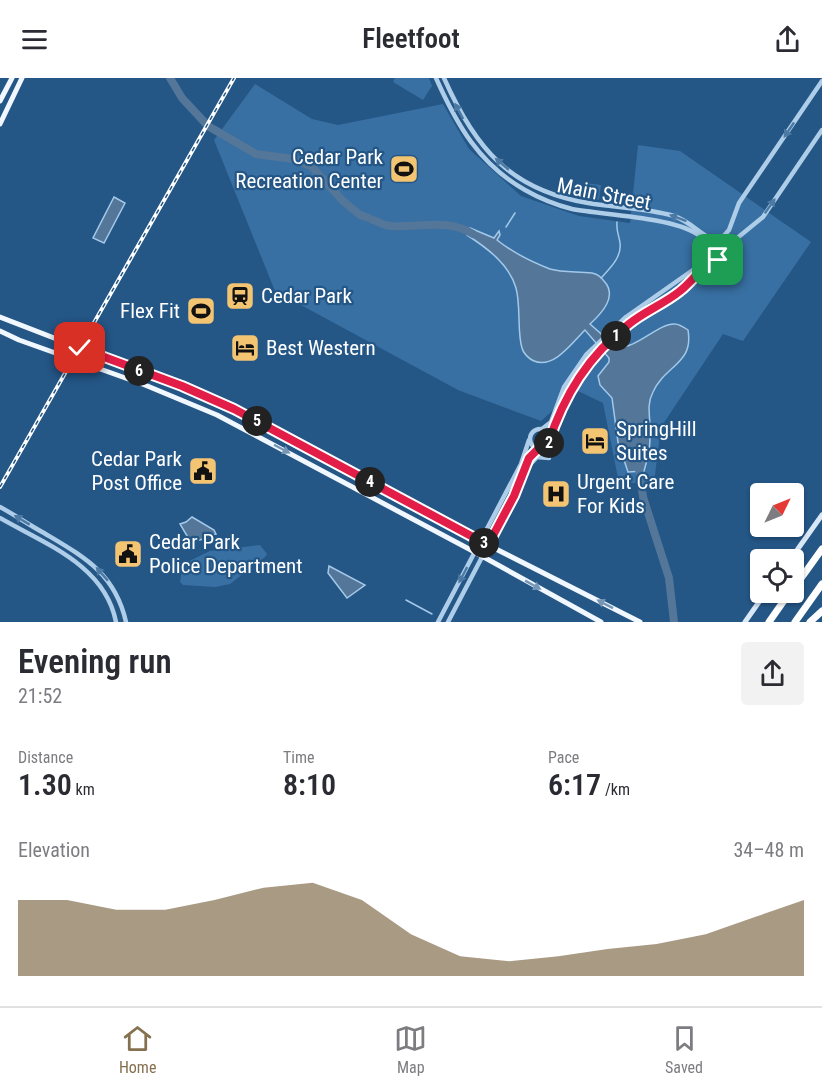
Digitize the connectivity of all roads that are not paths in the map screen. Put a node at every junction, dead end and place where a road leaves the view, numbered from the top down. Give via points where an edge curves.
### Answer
1 (12, 78) edge
2 (22, 78) edge
3 (436, 78) edge
4 (444, 78) edge
5 (822, 81) edge
6 (0, 101) edge
7 (0, 124) edge
8 (822, 130) edge
9 (479, 141) junction
10 (473, 146) junction
11 (527, 184) junction
12 (524, 190) junction
13 (606, 206) junction
14 (605, 214) junction
15 (721, 238) junction
16 (713, 240) junction
17 (729, 247) junction
18 (708, 250) junction
19 (716, 260) junction
20 (0, 317) edge
21 (0, 331) edge
22 (542, 429) junction
23 (529, 440) junction
24 (550, 440) junction
25 (538, 449) junction
26 (549, 458) dead end
27 (523, 475) junction
28 (0, 507) edge
29 (822, 515) edge
30 (0, 518) edge
31 (481, 541) junction
32 (488, 545) junction
33 (798, 549) edge
34 (822, 549) edge
35 (475, 552) junction
36 (482, 556) junction
37 (804, 574) edge
38 (822, 584) edge
39 (758, 603) edge
40 (782, 603) edge
41 (822, 611) edge
42 (116, 622) edge
43 (126, 622) edge
44 (438, 622) edge
45 (448, 622) edge
46 (601, 622) edge
47 (640, 622) edge
48 (745, 622) edge
49 (769, 622) edge
50 (795, 622) edge
51 (810, 622) edge

1 - 6 main road
2 - 7 main road
3 - 10 street, Main Street via 459,127
9 -> 4 street, Main Street via 459,112
5 -> 15 street via 740,202 729,231
17 -> 8 street via 763,217
9 - 10 street
11 -> 9 street, Main Street
10 - 12 street, Main Street
11 - 12 street
11 - 13 street, Main Street via 557,197
12 - 14 street, Main Street via 569,208
13 - 14 street
16 -> 13 street, Main Street via 673,216
14 - 18 street, Main Street via 688,229 704,240
15 - 16 street
15 - 17 street
16 - 18 street
17 - 19 street via 726,257
18 - 19 street
18 - 22 street via 700,265 633,312 586,356 564,387 551,422
19 - 24 street via 676,295 620,332 591,361 566,397
20 - 31 main road via 228,406
21 -> 35 main road via 217,415
22 - 23 street via 534,430
22 - 24 street
23 - 25 street
23 - 31 street via 521,464
24 - 25 street
25 - 27 street via 529,458
26 - 27 street via 532,460
27 - 32 street
43 -> 28 street via 116,594 95,566
29 - 33 main road
30 - 42 street via 88,570 108,598
31 - 32 main road
31 - 35 street
32 - 36 street
47 -> 32 main road
34 - 37 highway
35 - 36 main road
35 -> 44 street
36 - 45 street
36 -> 46 main road
38 - 50 highway
39 - 48 main road
40 - 49 highway
41 - 51 highway

